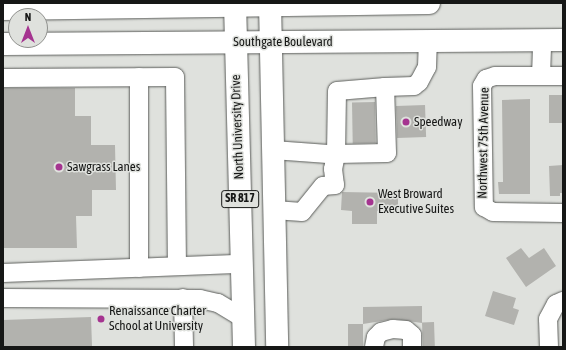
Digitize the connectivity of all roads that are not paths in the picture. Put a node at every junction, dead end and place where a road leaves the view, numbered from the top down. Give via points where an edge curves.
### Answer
1 (429, 3) edge
2 (235, 4) edge
3 (270, 4) edge
4 (129, 5) edge
5 (3, 9) edge
6 (553, 40) edge
7 (270, 41) junction
8 (428, 41) junction
9 (236, 42) junction
10 (3, 44) edge
11 (541, 76) junction
12 (563, 76) edge
13 (139, 77) junction
14 (3, 78) edge
15 (385, 87) junction
16 (273, 150) junction
17 (336, 154) junction
18 (274, 210) junction
19 (563, 213) edge
20 (242, 264) junction
21 (177, 266) junction
22 (139, 268) junction
23 (3, 273) edge
24 (3, 298) edge
25 (183, 298) junction
26 (560, 302) edge
27 (243, 318) junction
28 (184, 347) edge
29 (244, 347) edge
30 (278, 347) edge
31 (374, 347) edge
32 (412, 347) edge
33 (549, 347) edge

1 - 3 main road
2 - 3 main road
2 - 4 main road
2 - 9 main road, North University Drive / SR 817
3 - 7 main road, SR 817
4 - 5 main road
6 - 8 main road, Southgate Boulevard
6 - 11 street
7 - 8 main road, Southgate Boulevard
7 - 9 main road, Southgate Boulevard
7 - 16 main road, SR 817
8 - 15 street via 427,67 419,82 414,86
9 - 10 main road, Southgate Boulevard
9 - 20 main road, North University Drive / SR 817
11 - 12 street
11 - 19 street, Northwest 75th Avenue via 495,76 486,79 482,86 484,207 492,212
13 - 14 street
13 - 21 street via 175,77
13 - 22 street
15 - 17 street via 337,91
15 - 17 street via 387,153
16 - 17 street
16 - 18 main road, SR 817
17 - 18 street via 333,169 335,185 323,186 302,212
18 - 30 main road, SR 817
20 - 21 street
20 - 27 main road, North University Drive / SR 817
21 - 22 street
22 - 23 street
24 - 25 street
25 - 27 street via 218,303
25 - 28 street
26 - 33 street via 548,319
27 - 29 main road, North University Drive / SR 817
31 - 32 street via 376,337 381,332 393,329 406,330 412,335

